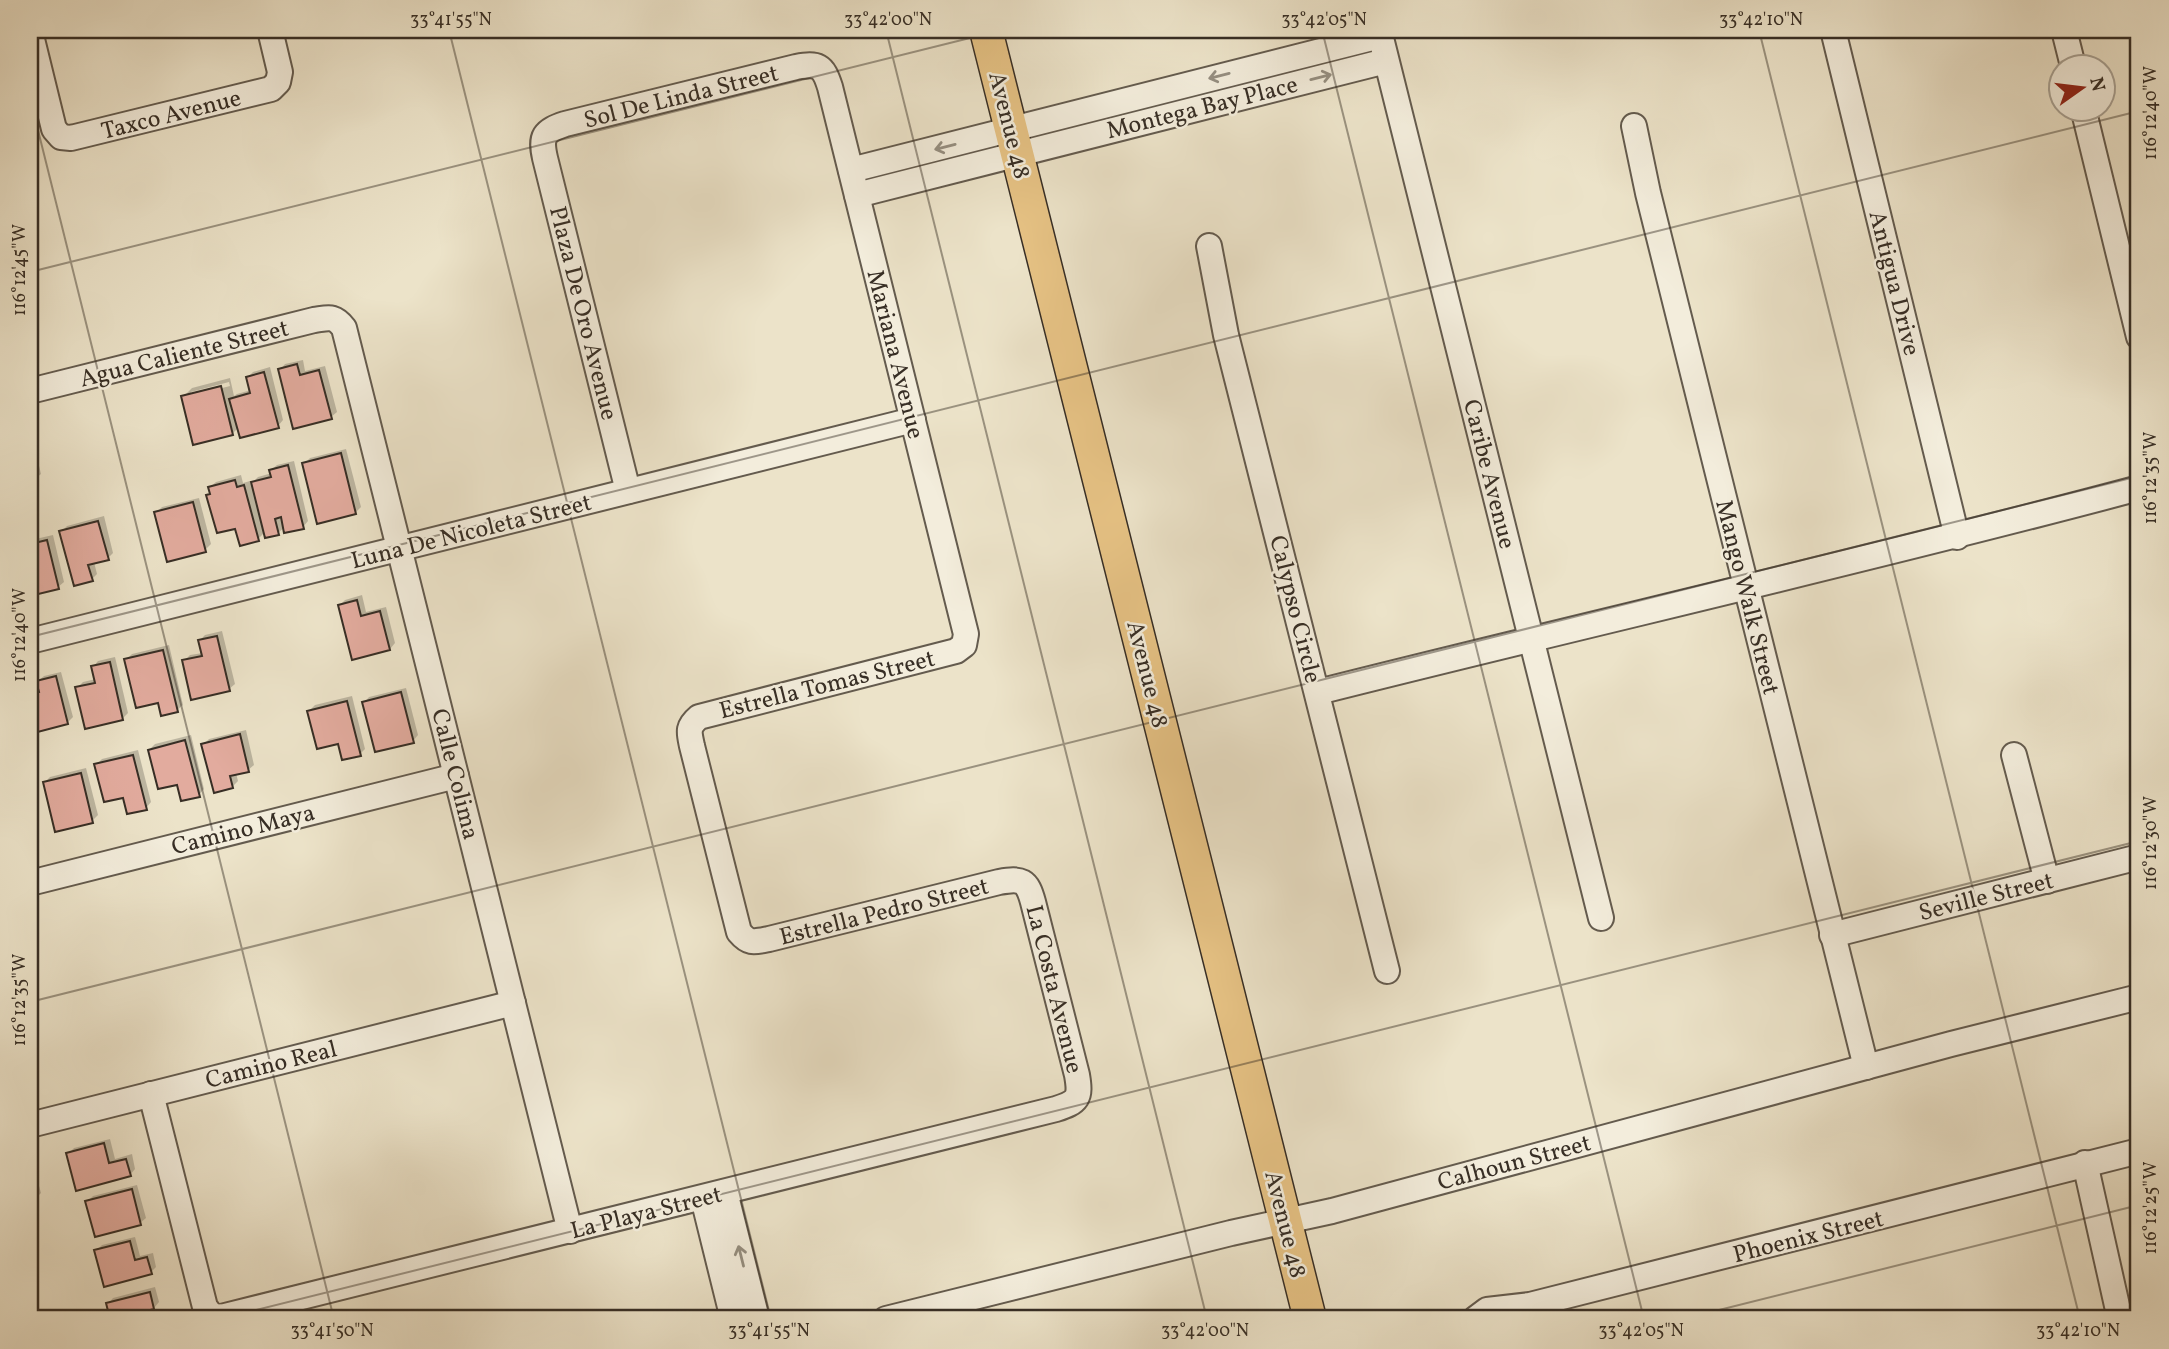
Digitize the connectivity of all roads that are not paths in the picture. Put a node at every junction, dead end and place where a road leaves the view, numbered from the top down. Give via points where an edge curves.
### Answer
1 (270, 30) edge
2 (986, 30) edge
3 (1833, 30) edge
4 (2064, 30) edge
5 (30, 32) edge
6 (1379, 33) edge
7 (2070, 52) edge
8 (1386, 61) junction
9 (819, 66) joint
10 (2086, 122) edge
11 (1634, 126) dead end
12 (545, 135) joint
13 (1015, 142) junction
14 (850, 170) junction
15 (857, 195) junction
16 (1209, 246) dead end
17 (338, 320) joint
18 (2139, 337) edge
19 (30, 391) edge
20 (913, 420) junction
21 (2139, 488) edge
22 (628, 491) junction
23 (1957, 537) junction
24 (400, 549) junction
25 (1746, 587) junction
26 (1532, 638) junction
27 (30, 641) edge
28 (964, 645) joint
29 (1318, 692) junction
30 (2014, 755) dead end
31 (456, 776) junction
32 (2139, 858) edge
33 (1023, 881) joint
34 (2047, 881) junction
35 (30, 883) edge
36 (1601, 918) dead end
37 (1832, 935) junction
38 (746, 940) joint
39 (1387, 971) dead end
40 (2139, 997) edge
41 (513, 1003) junction
42 (1866, 1067) junction
43 (151, 1094) junction
44 (1077, 1099) joint
45 (30, 1125) edge
46 (2139, 1151) edge
47 (2085, 1163) junction
48 (714, 1195) junction
49 (1285, 1221) junction
50 (570, 1231) junction
51 (1475, 1318) edge
52 (733, 1319) edge
53 (757, 1319) edge
54 (886, 1319) edge
55 (1310, 1319) edge
56 (2120, 1319) edge

1 - 5 street, Taxco Avenue via 280,72 271,89 71,138 54,128
2 - 13 main road, Avenue 48
3 - 23 street, Antigua Drive
4 - 7 street
6 - 8 street, Caribe Avenue
6 -> 13 street, Montega Bay Place via 1057,117
13 -> 8 street, Montega Bay Place via 1061,141
8 - 26 street, Caribe Avenue
9 - 12 street, Sol De Linda Street via 796,67 565,124
9 - 14 street, Mariana Avenue via 826,75
10 - 18 street
11 - 25 street, Mango Walk Street
12 - 22 street, Plaza De Oro Avenue via 545,159
13 -> 14 street
13 - 15 street
13 - 49 main road, Avenue 48
14 - 15 street, Mariana Avenue
15 - 20 street, Mariana Avenue
16 - 29 street, Calypso Circle via 1226,335
17 - 19 street, Agua Caliente Street via 314,320
17 - 24 street, Calle Colima via 348,341
20 - 22 street, Luna De Nicoleta Street
20 - 28 street, Mariana Avenue via 966,634
21 - 23 street
22 - 24 street, Luna De Nicoleta Street
23 - 25 street
24 - 27 street, Luna De Nicoleta Street
24 - 31 street, Calle Colima
25 - 26 street
25 - 37 street, Mango Walk Street
26 - 29 street
26 - 36 street, Caribe Avenue
28 - 38 street, Estrella Tomas Street via 943,655 712,712 691,723 689,733 739,932
29 - 39 street, Calypso Circle
30 - 34 street
31 - 35 street, Camino Maya
31 - 41 street, Calle Colima
32 - 34 street, Seville Street
33 - 38 street, Estrella Pedro Street via 1013,879 769,939
33 - 44 street, La Costa Avenue via 1030,889 1073,1062
34 - 37 street, Seville Street
37 - 42 street, Mango Walk Street
40 - 42 street, Calhoun Street
41 - 43 street, Camino Real
41 - 50 street, Calle Colima
42 - 49 street, Calhoun Street
43 - 45 street, Camino Real
43 - 50 street, La Playa Street via 201,1294 211,1315 235,1314
44 - 48 street, La Playa Street via 1056,1110
46 - 47 street, Phoenix Street
47 - 51 street, Phoenix Street via 1530,1305 1487,1310
47 - 56 street
48 - 50 street, La Playa Street
48 - 52 street
53 -> 48 street
49 - 54 street, Calhoun Street
49 - 55 main road, Avenue 48

